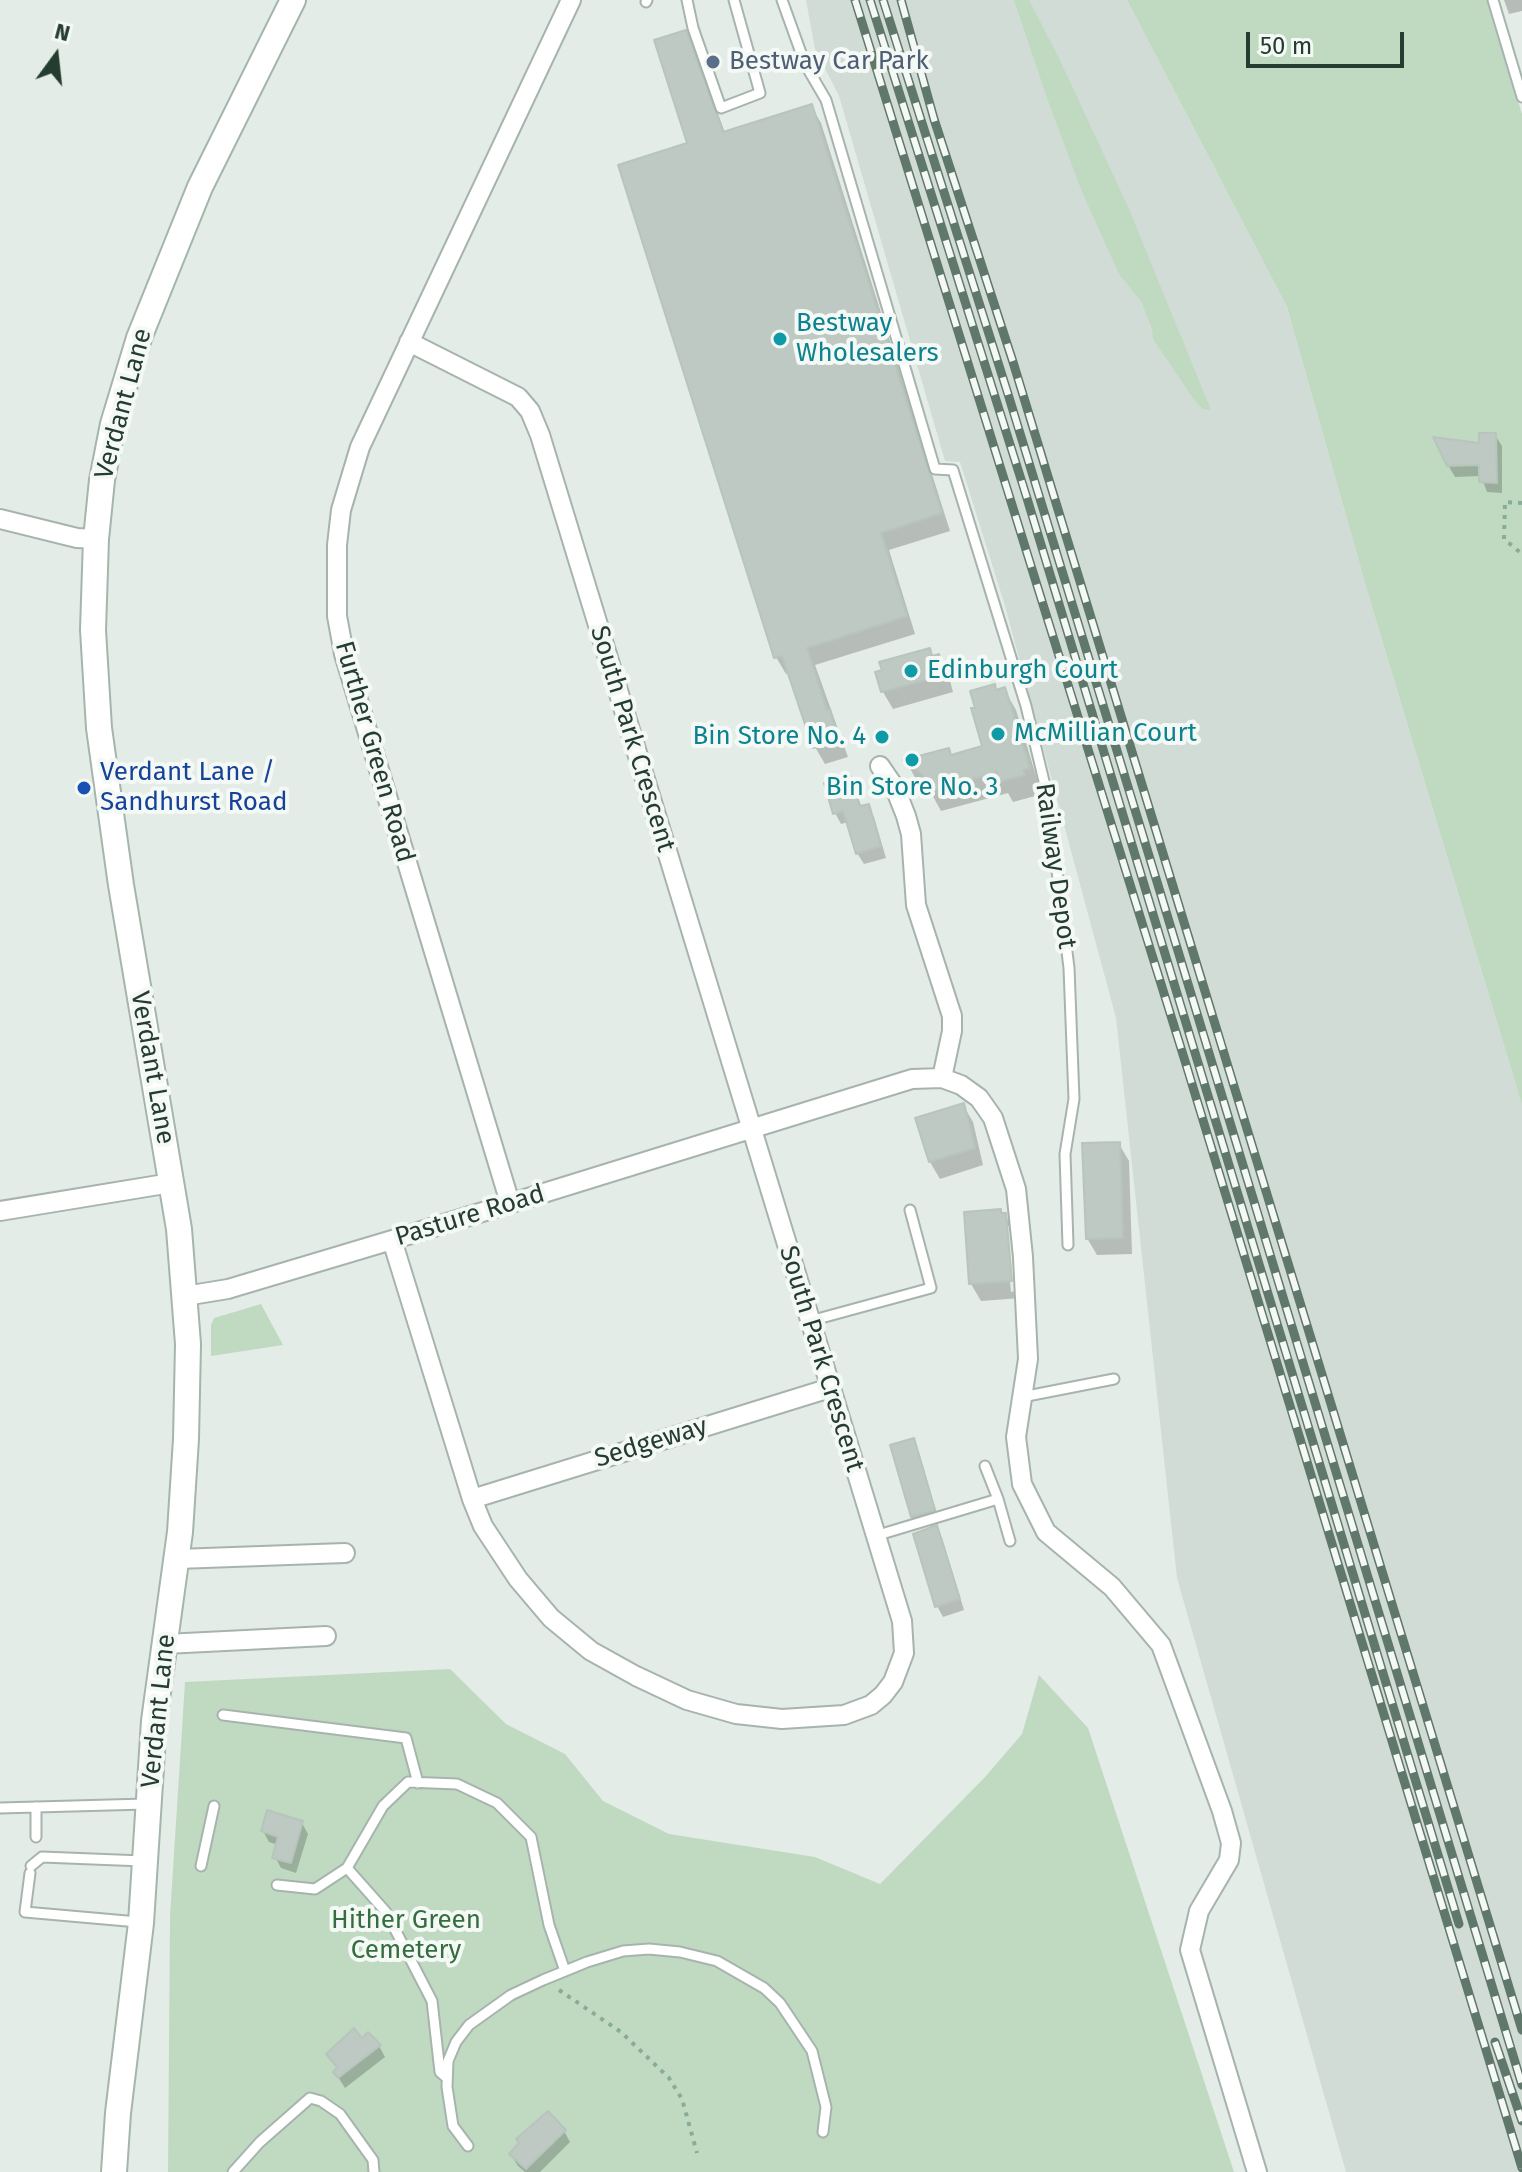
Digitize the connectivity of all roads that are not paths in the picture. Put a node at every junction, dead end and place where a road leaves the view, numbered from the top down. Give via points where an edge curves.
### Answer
1 (293, 0) edge
2 (571, 0) edge
3 (687, 0) edge
4 (734, 0) edge
5 (782, 0) edge
6 (1493, 0) edge
7 (1522, 97) edge
8 (409, 342) junction
9 (0, 519) edge
10 (96, 539) junction
11 (880, 766) dead end
12 (942, 1078) junction
13 (752, 1128) junction
14 (171, 1183) junction
15 (510, 1203) junction
16 (910, 1210) dead end
17 (0, 1211) edge
18 (392, 1240) junction
19 (1068, 1245) dead end
20 (185, 1296) junction
21 (810, 1321) junction
22 (1114, 1379) dead end
23 (830, 1388) junction
24 (1022, 1397) junction
25 (985, 1466) dead end
26 (472, 1499) junction
27 (998, 1499) junction
28 (875, 1536) junction
29 (1010, 1541) dead end
30 (345, 1553) dead end
31 (177, 1559) junction
32 (326, 1636) dead end
33 (165, 1644) junction
34 (223, 1715) dead end
35 (418, 1783) junction
36 (149, 1804) junction
37 (214, 1806) dead end
38 (36, 1807) junction
39 (0, 1808) edge
40 (36, 1837) dead end
41 (146, 1861) junction
42 (201, 1866) dead end
43 (347, 1868) junction
44 (277, 1885) dead end
45 (141, 1923) junction
46 (565, 1971) junction
47 (447, 2078) junction
48 (823, 2132) dead end
49 (468, 2146) dead end
50 (114, 2172) edge
51 (233, 2172) edge
52 (374, 2172) edge
53 (1257, 2172) edge

1 - 10 street, Verdant Lane via 200,187 139,338 113,424
2 - 8 street, Further Green Road
3 - 4 lane via 721,108 760,93
5 - 19 lane, Railway Depot via 805,64 826,100 935,469 953,470 1026,706 1048,798 1069,968 1074,1099 1065,1154
6 - 7 lane
8 - 13 street, South Park Crescent via 501,387 530,411
8 - 15 street, Further Green Road via 349,478 337,545 337,616 356,699
9 - 10 street
10 - 14 street, Verdant Lane via 93,630 99,728
11 - 12 street via 906,816 916,905 952,1016
12 - 13 street, Pasture Road via 912,1079
12 - 24 street via 979,1098 993,1118 1016,1189 1028,1359
13 - 15 street, Pasture Road
13 - 21 street, South Park Crescent
14 - 17 street
14 - 20 street, Verdant Lane
15 - 18 street, Pasture Road
16 - 21 lane via 931,1288
18 - 20 street, Pasture Road via 228,1289
18 - 26 street, South Park Crescent
20 - 31 street, Verdant Lane via 186,1424
21 - 23 street, South Park Crescent
22 - 24 lane
23 - 26 street, Sedgeway
23 - 28 street, South Park Crescent
24 - 53 street via 1016,1437 1022,1484 1046,1532 1112,1587 1161,1645 1222,1811 1231,1843 1229,1860 1199,1911 1190,1950
25 - 27 lane
26 - 28 street, South Park Crescent via 483,1526 535,1601 591,1651 687,1700 761,1718 857,1712 893,1682 905,1638
27 - 28 lane
27 - 29 lane
30 - 31 street
31 - 33 street, Verdant Lane
32 - 33 street
33 - 36 street, Verdant Lane
34 - 35 lane via 406,1738
35 - 43 lane via 408,1782 383,1806
35 - 46 lane via 457,1784 497,1803 531,1837 549,1925
36 - 38 lane
36 - 41 street, Verdant Lane
37 - 42 lane
38 - 39 lane
38 - 40 lane
41 - 45 street, Verdant Lane
41 - 45 lane via 42,1857 31,1870 25,1912
43 - 44 lane via 315,1889
43 - 47 lane via 386,1912 432,2001 440,2072
45 - 50 street, Verdant Lane
46 - 47 lane via 511,1995 469,2025 452,2051
46 - 48 lane via 623,1951 649,1949 717,1961 764,1988 812,2051 826,2107
47 - 49 lane via 453,2126
51 - 52 lane via 310,2098 340,2114 373,2160

